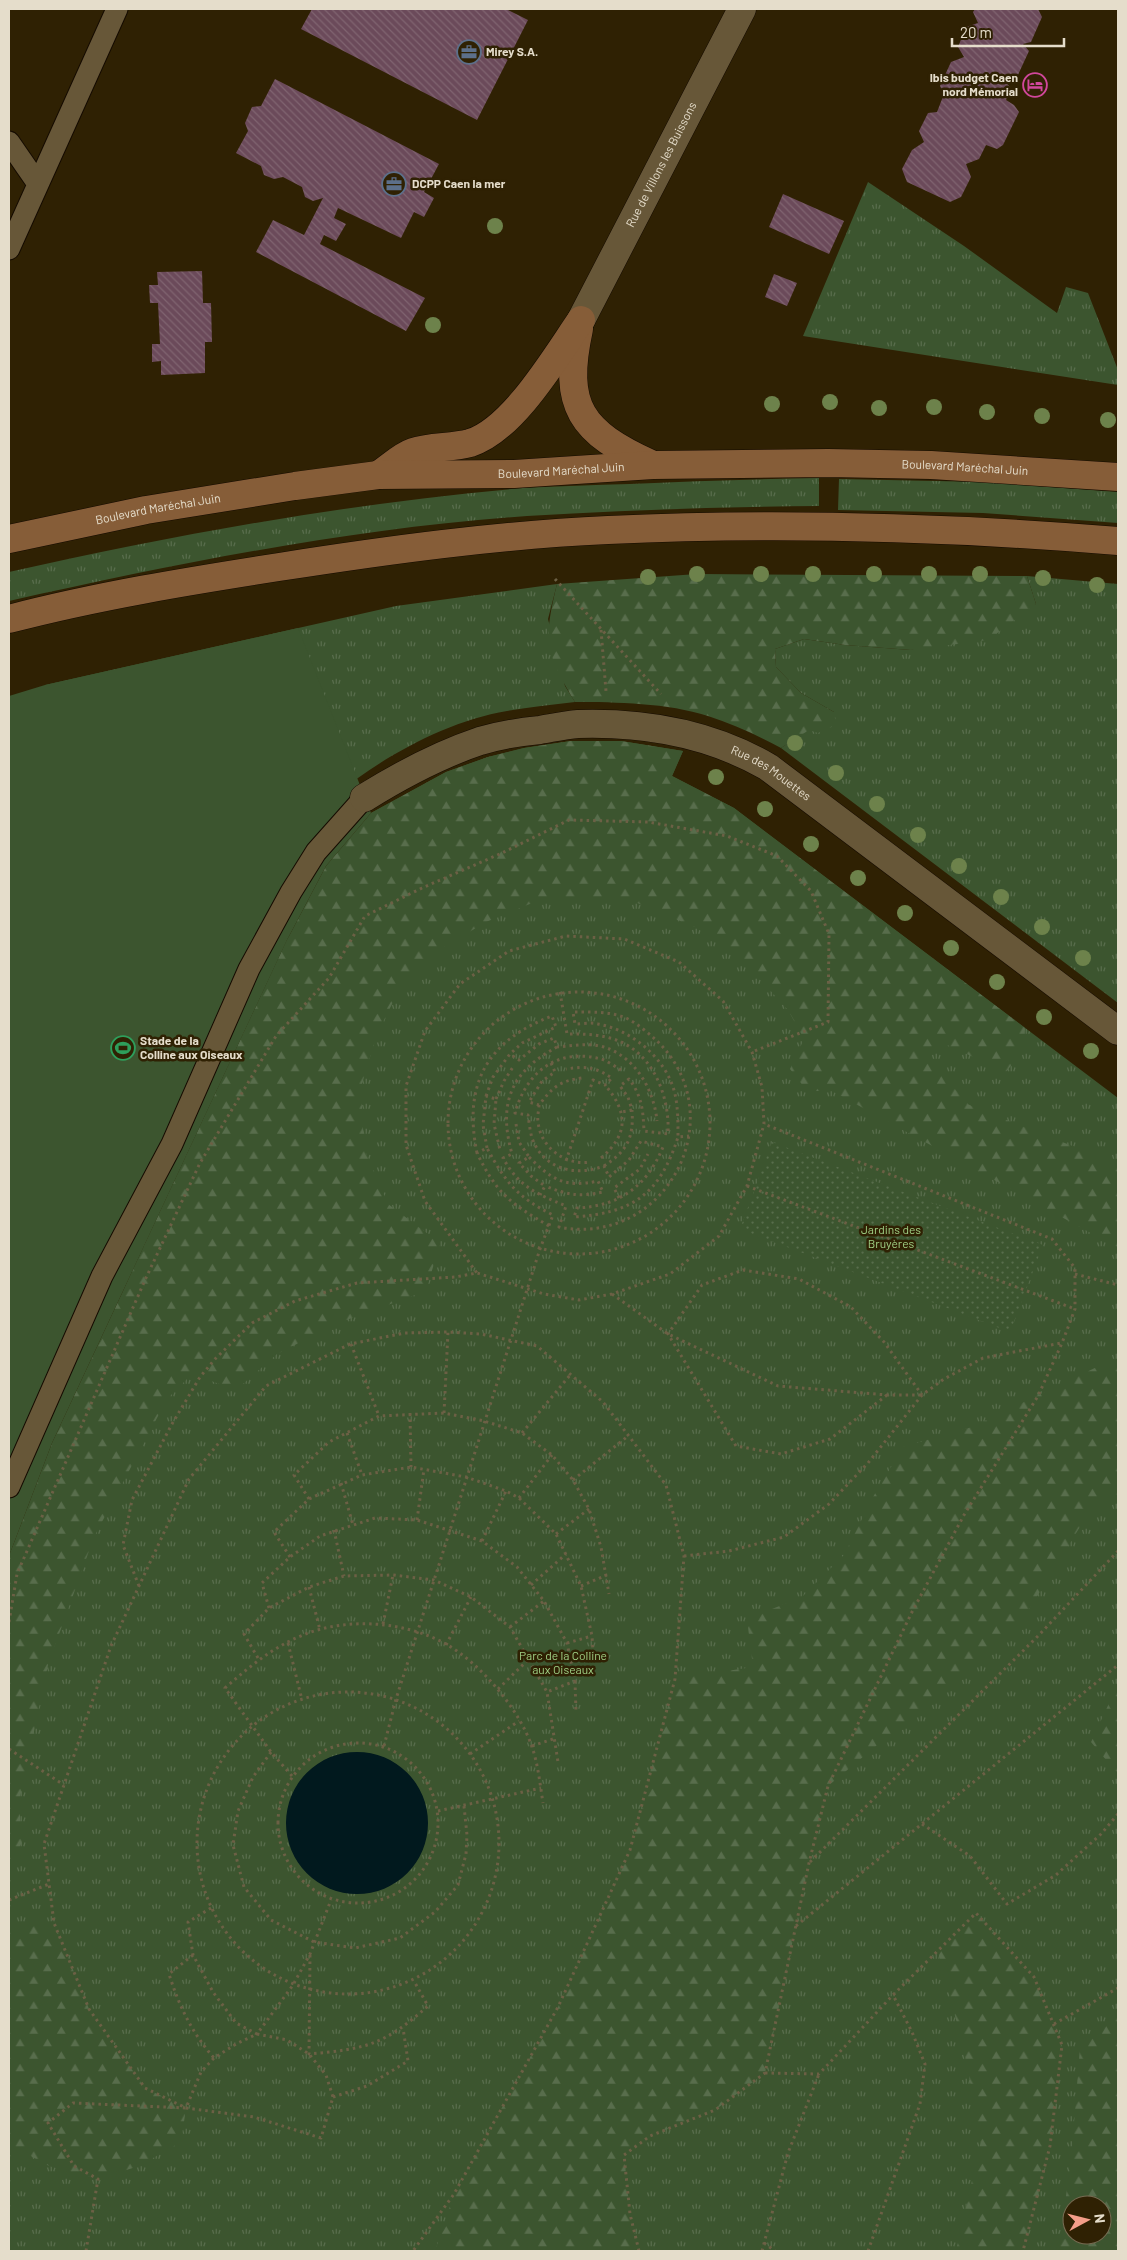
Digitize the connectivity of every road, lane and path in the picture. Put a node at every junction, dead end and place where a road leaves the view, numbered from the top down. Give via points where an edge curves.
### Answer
1 (117, 9) edge
2 (742, 9) edge
3 (9, 142) edge
4 (38, 184) junction
5 (9, 249) edge
6 (582, 320) junction
7 (653, 465) junction
8 (378, 475) junction
9 (1118, 477) edge
10 (9, 539) edge
11 (1118, 541) edge
12 (555, 579) dead end
13 (9, 618) edge
14 (600, 629) junction
15 (610, 725) junction
16 (700, 737) junction
17 (364, 798) joint
18 (560, 992) junction
19 (1118, 1031) edge
20 (557, 1048) junction
21 (752, 1052) junction
22 (510, 1054) junction
23 (551, 1063) junction
24 (513, 1067) dead end
25 (566, 1069) dead end
26 (621, 1070) dead end
27 (582, 1078) dead end
28 (605, 1085) junction
29 (486, 1096) junction
30 (496, 1099) junction
31 (540, 1105) junction
32 (632, 1110) junction
33 (622, 1112) junction
34 (657, 1121) dead end
35 (516, 1124) dead end
36 (764, 1124) junction
37 (678, 1136) junction
38 (689, 1136) junction
39 (488, 1148) junction
40 (500, 1150) dead end
41 (477, 1153) junction
42 (648, 1154) dead end
43 (529, 1157) junction
44 (601, 1158) dead end
45 (566, 1160) junction
46 (591, 1162) dead end
47 (604, 1166) junction
48 (545, 1186) junction
49 (747, 1186) junction
50 (540, 1195) junction
51 (619, 1198) junction
52 (549, 1226) junction
53 (540, 1249) junction
54 (477, 1273) junction
55 (1075, 1274) junction
56 (1118, 1285) edge
57 (527, 1288) junction
58 (612, 1294) junction
59 (1075, 1309) junction
60 (448, 1332) junction
61 (668, 1334) junction
62 (510, 1341) junction
63 (1062, 1343) junction
64 (350, 1344) junction
65 (571, 1374) junction
66 (886, 1395) junction
67 (922, 1395) junction
68 (410, 1413) junction
69 (444, 1413) junction
70 (379, 1416) junction
71 (484, 1421) junction
72 (347, 1433) junction
73 (522, 1433) junction
74 (628, 1436) junction
75 (552, 1455) junction
76 (411, 1467) junction
77 (424, 1469) junction
78 (362, 1475) junction
79 (466, 1477) junction
80 (574, 1480) junction
81 (341, 1483) junction
82 (9, 1487) edge
83 (506, 1491) junction
84 (519, 1498) junction
85 (309, 1499) junction
86 (589, 1509) junction
87 (417, 1520) junction
88 (352, 1525) junction
89 (334, 1530) junction
90 (450, 1530) junction
91 (556, 1534) junction
92 (482, 1541) junction
93 (1118, 1551) edge
94 (566, 1554) junction
95 (684, 1556) junction
96 (290, 1557) junction
97 (393, 1575) junction
98 (607, 1575) junction
99 (344, 1576) junction
100 (434, 1580) junction
101 (531, 1585) junction
102 (139, 1586) junction
103 (581, 1586) junction
104 (308, 1587) junction
105 (610, 1594) dead end
106 (471, 1597) junction
107 (544, 1601) junction
108 (269, 1608) junction
109 (9, 1622) edge
110 (383, 1624) junction
111 (510, 1627) junction
112 (320, 1630) junction
113 (417, 1633) junction
114 (592, 1636) junction
115 (288, 1642) junction
116 (567, 1643) junction
117 (446, 1644) junction
118 (593, 1652) dead end
119 (258, 1658) junction
120 (529, 1660) junction
121 (1118, 1666) edge
122 (575, 1681) junction
123 (498, 1689) junction
124 (547, 1692) junction
125 (396, 1699) junction
126 (302, 1700) junction
127 (576, 1713) dead end
128 (520, 1721) junction
129 (252, 1726) junction
130 (556, 1738) junction
131 (384, 1746) junction
132 (532, 1746) junction
133 (9, 1749) edge
134 (271, 1752) junction
135 (470, 1754) junction
136 (558, 1762) dead end
137 (292, 1776) junction
138 (64, 1786) junction
139 (541, 1788) junction
140 (492, 1798) junction
141 (543, 1802) dead end
142 (464, 1806) junction
143 (438, 1811) junction
144 (1118, 1814) edge
145 (922, 1824) junction
146 (809, 1862) junction
147 (49, 1884) junction
148 (9, 1900) edge
149 (331, 1900) junction
150 (211, 1908) junction
151 (795, 1927) junction
152 (314, 1942) junction
153 (310, 1954) junction
154 (193, 1956) junction
155 (414, 1980) junction
156 (293, 1985) junction
157 (1118, 1988) edge
158 (308, 1990) junction
159 (893, 1995) junction
160 (1054, 2024) junction
161 (403, 2028) junction
162 (257, 2034) junction
163 (309, 2054) junction
164 (214, 2058) junction
165 (765, 2073) junction
166 (819, 2074) junction
167 (334, 2097) junction
168 (186, 2108) junction
169 (764, 2243) junction
170 (86, 2251) edge
171 (413, 2251) edge
172 (639, 2251) edge
173 (762, 2251) edge
174 (775, 2251) edge
175 (868, 2251) edge
176 (1023, 2251) edge

1 - 4 lane
2 - 6 street, Rue de Villons les Buissons
3 - 4 lane
4 - 5 lane
6 - 7 main road via 572,382 578,405 589,424 602,437
6 - 8 main road via 515,410 493,430 471,442 412,452
7 - 8 main road, Boulevard Maréchal Juin via 514,474
7 - 9 main road, Boulevard Maréchal Juin via 828,462
8 - 10 main road, Boulevard Maréchal Juin via 146,510
11 - 13 main road via 829,525 606,530 458,542 296,564 197,580
12 - 14 path
14 - 15 path
14 - 16 path
15 - 16 street, Rue des Mouettes
15 - 17 street, Rue des Mouettes via 576,724 510,733 480,741 406,772
16 - 19 street, Rue des Mouettes via 743,752 768,767
17 - 82 lane via 316,852 249,969 172,1144 102,1276
18 - 32 path via 567,1034 612,1038 631,1048 652,1068 663,1092 668,1134 644,1131 643,1106 629,1079 620,1086
18 - 53 path via 531,1000 496,1020 469,1050 452,1087 447,1127 455,1167 474,1203 503,1231
18 - 53 path via 613,994 651,1012 682,1040 703,1076 712,1118 706,1159 689,1198 660,1228 622,1248 581,1255
20 - 22 path via 554,1038 539,1044 519,1060
20 - 34 path via 600,1046 619,1054 648,1086
20 - 50 path via 539,1057 523,1071 512,1088 506,1108 506,1133 512,1154 503,1158 510,1172 524,1186
21 - 36 path via 762,1088
21 - 54 path via 723,1001 678,962 624,940 566,936 519,948 509,951 460,984 425,1031 406,1086 406,1145 425,1201
21 - 109 path via 828,1022 829,934 811,891 777,856 727,836 648,822 569,820 365,916 329,978 276,1036 200,1163 145,1280 17,1574
22 - 29 path via 492,1077
22 - 41 path via 522,1043 556,1027 552,1016 510,1038 494,1054 480,1076 472,1101 472,1130
23 - 26 path via 576,1056 598,1058
23 - 31 path via 555,1072 542,1081 529,1102
23 - 47 path via 532,1076 520,1094 515,1113 528,1114 532,1138 542,1155 557,1168 574,1172
24 - 30 path
25 - 28 path via 583,1066 598,1069 612,1078
27 - 31 path via 558,1084
28 - 33 path via 617,1099
28 - 45 path via 593,1080
29 - 30 path
29 - 39 path via 483,1125
30 - 40 path via 494,1124
31 - 45 path via 538,1122 543,1138
32 - 33 path
32 - 47 path via 630,1140 618,1157
33 - 44 path via 620,1133 613,1147
35 - 43 path via 519,1142
36 - 49 path
36 - 55 path via 1052,1239 1075,1268
37 - 38 path
37 - 38 path via 675,1093 663,1065 642,1044 619,1030 597,1023 575,1024 573,1012 602,1012 628,1019 671,1054 685,1084 690,1109
37 - 51 path via 659,1179 643,1196 621,1209 601,1215 574,1217 576,1208 597,1207
38 - 50 path via 683,1160 670,1184 650,1206 626,1220 579,1231 560,1227 566,1206
39 - 41 path
39 - 52 path via 519,1195 553,1214
41 - 52 path via 498,1190 515,1206
42 - 51 path via 640,1169 614,1188
43 - 48 path via 519,1163
43 - 48 path via 559,1181 580,1185 598,1181 603,1192 566,1194
45 - 46 path via 579,1164
47 - 51 path via 609,1177 620,1170 641,1141 663,1147 645,1178
48 - 50 path
49 - 58 path via 718,1236 670,1274
49 - 59 path
52 - 53 path
53 - 57 path
54 - 57 path
54 - 102 path via 357,1283 295,1302 252,1323 200,1378 132,1500 124,1545
55 - 56 path
55 - 59 path
57 - 58 path via 579,1300
57 - 62 path
58 - 61 path
59 - 63 path
60 - 62 path via 481,1334
60 - 64 path via 404,1333
60 - 69 path
61 - 66 path via 778,1386
61 - 66 path via 736,1446 781,1454 830,1440
61 - 67 path via 702,1285 744,1270 799,1279 850,1308 884,1342
62 - 65 path via 537,1346
62 - 71 path
63 - 67 path via 983,1358 944,1378
63 - 146 path via 1038,1396 964,1515 912,1612 828,1786
64 - 70 path
64 - 102 path via 266,1386 189,1479
65 - 73 path
65 - 74 path via 603,1402
66 - 67 path
67 - 95 path via 868,1463 829,1504 784,1537 729,1551
68 - 69 path
68 - 70 path
68 - 76 path
69 - 71 path
70 - 72 path
71 - 73 path
71 - 79 path
72 - 78 path
72 - 85 path via 329,1442 294,1475
73 - 75 path
74 - 80 path
74 - 95 path via 666,1485
75 - 80 path
75 - 84 path
76 - 77 path
76 - 78 path
77 - 79 path
77 - 87 path
78 - 81 path
79 - 83 path
79 - 90 path
80 - 86 path
81 - 85 path
81 - 88 path
83 - 84 path
83 - 92 path
84 - 91 path
85 - 96 path via 274,1532
86 - 91 path
86 - 98 path
87 - 88 path via 375,1518
87 - 90 path
88 - 89 path
89 - 96 path
89 - 99 path
90 - 92 path
90 - 100 path
91 - 94 path
92 - 101 path via 517,1567
93 - 146 path via 1039,1635
94 - 101 path
94 - 103 path
95 - 171 path via 675,1679 630,1850 558,2007 454,2194
96 - 108 path via 262,1583
97 - 99 path
97 - 100 path
97 - 110 path
98 - 103 path
98 - 105 path
99 - 104 path
100 - 106 path
100 - 113 path
101 - 107 path
102 - 138 path via 111,1646
103 - 114 path
104 - 108 path
104 - 112 path
106 - 111 path
106 - 117 path
107 - 111 path
107 - 116 path
108 - 119 path via 244,1634
110 - 112 path via 347,1624
110 - 113 path
111 - 120 path
112 - 115 path
113 - 117 path
113 - 125 path
114 - 116 path
114 - 118 path
115 - 119 path
115 - 126 path
116 - 122 path
117 - 123 path
119 - 129 path via 225,1688
120 - 123 path
120 - 124 path
121 - 145 path
122 - 124 path
122 - 127 path
123 - 128 path
124 - 130 path
125 - 126 path via 342,1692
125 - 131 path
125 - 135 path via 442,1724
126 - 129 path via 272,1712
128 - 132 path
128 - 135 path
129 - 134 path
129 - 150 path via 232,1745 215,1770 204,1794 198,1819 196,1846 199,1872
130 - 132 path
130 - 136 path
131 - 137 path via 358,1742 333,1745 309,1757
131 - 143 path via 404,1756 420,1771 432,1790
132 - 139 path
133 - 138 path
134 - 137 path
134 - 152 path via 253,1777 238,1811 233,1846 244,1887 272,1920
135 - 140 path
137 - 149 path via 279,1803 277,1833 280,1843 286,1862 305,1885
138 - 147 path via 44,1844
139 - 140 path
139 - 141 path
140 - 142 path
140 - 155 path via 499,1836 497,1870 482,1914 450,1956
142 - 143 path
142 - 152 path via 466,1854 458,1885 435,1912 400,1938 355,1948
143 - 149 path via 434,1848 427,1865 410,1886 385,1900 358,1905
144 - 145 path via 1056,1875 1008,1904 970,1856
145 - 151 path
146 - 151 path
147 - 148 path
147 - 168 path via 54,1923 89,2009 145,2088
149 - 152 path
150 - 154 path via 188,1922
150 - 156 path via 233,1943 247,1957
151 - 165 path
152 - 153 path
153 - 156 path
153 - 158 path
154 - 162 path via 213,1992 236,2023
154 - 164 path via 169,1974 179,2006 201,2044
155 - 158 path via 364,1995
155 - 161 path via 428,2006
156 - 158 path
156 - 162 path
157 - 160 path
158 - 163 path
159 - 160 path via 976,1913 1034,1977
159 - 166 path
159 - 175 path via 925,2064 920,2104
160 - 176 path via 1062,2045 1050,2146
161 - 163 path via 373,2044
161 - 167 path via 408,2061 367,2086
162 - 163 path via 288,2040
162 - 164 path
163 - 167 path via 326,2075
164 - 168 path via 201,2072
165 - 166 path
165 - 172 path via 715,2110 650,2136 624,2155 630,2214
166 - 169 path via 788,2153
167 - 168 path via 321,2138 254,2117
168 - 170 path via 73,2103 48,2123 74,2166 98,2179
169 - 173 path
169 - 174 path

